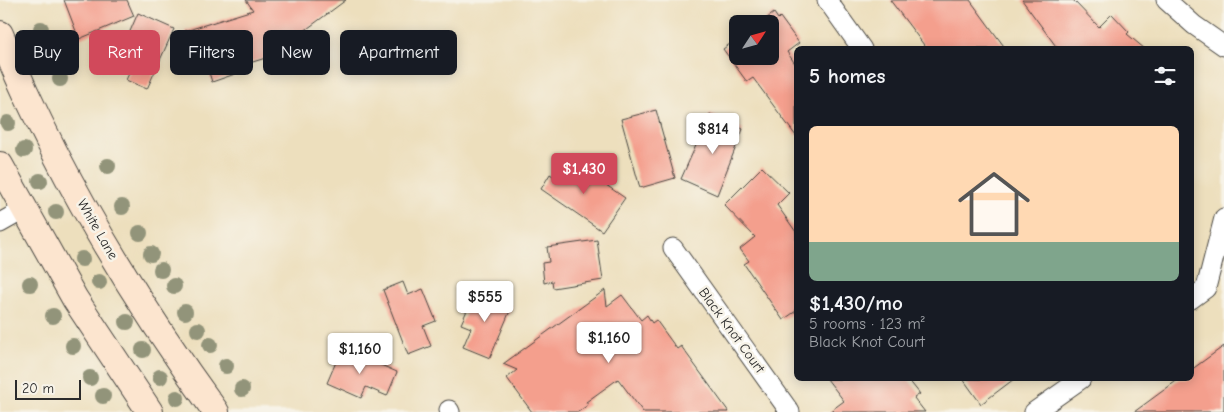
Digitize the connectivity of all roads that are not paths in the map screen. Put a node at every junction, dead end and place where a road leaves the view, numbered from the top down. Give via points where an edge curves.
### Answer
1 (827, 0) edge
2 (1166, 0) edge
3 (0, 34) edge
4 (860, 46) edge
5 (1224, 46) edge
6 (0, 165) edge
7 (23, 210) junction
8 (1224, 218) edge
9 (0, 222) edge
10 (673, 248) dead end
11 (1194, 297) edge
12 (1077, 381) edge
13 (150, 412) edge
14 (216, 412) edge
15 (790, 412) edge
16 (1034, 412) edge

1 - 4 street
2 - 5 street
3 - 14 main road, White Lane via 78,196 131,286
6 - 7 main road
7 - 9 street
7 - 13 main road via 75,299
8 - 11 street via 1206,288
10 - 15 street, Black Knot Court
12 - 16 street

